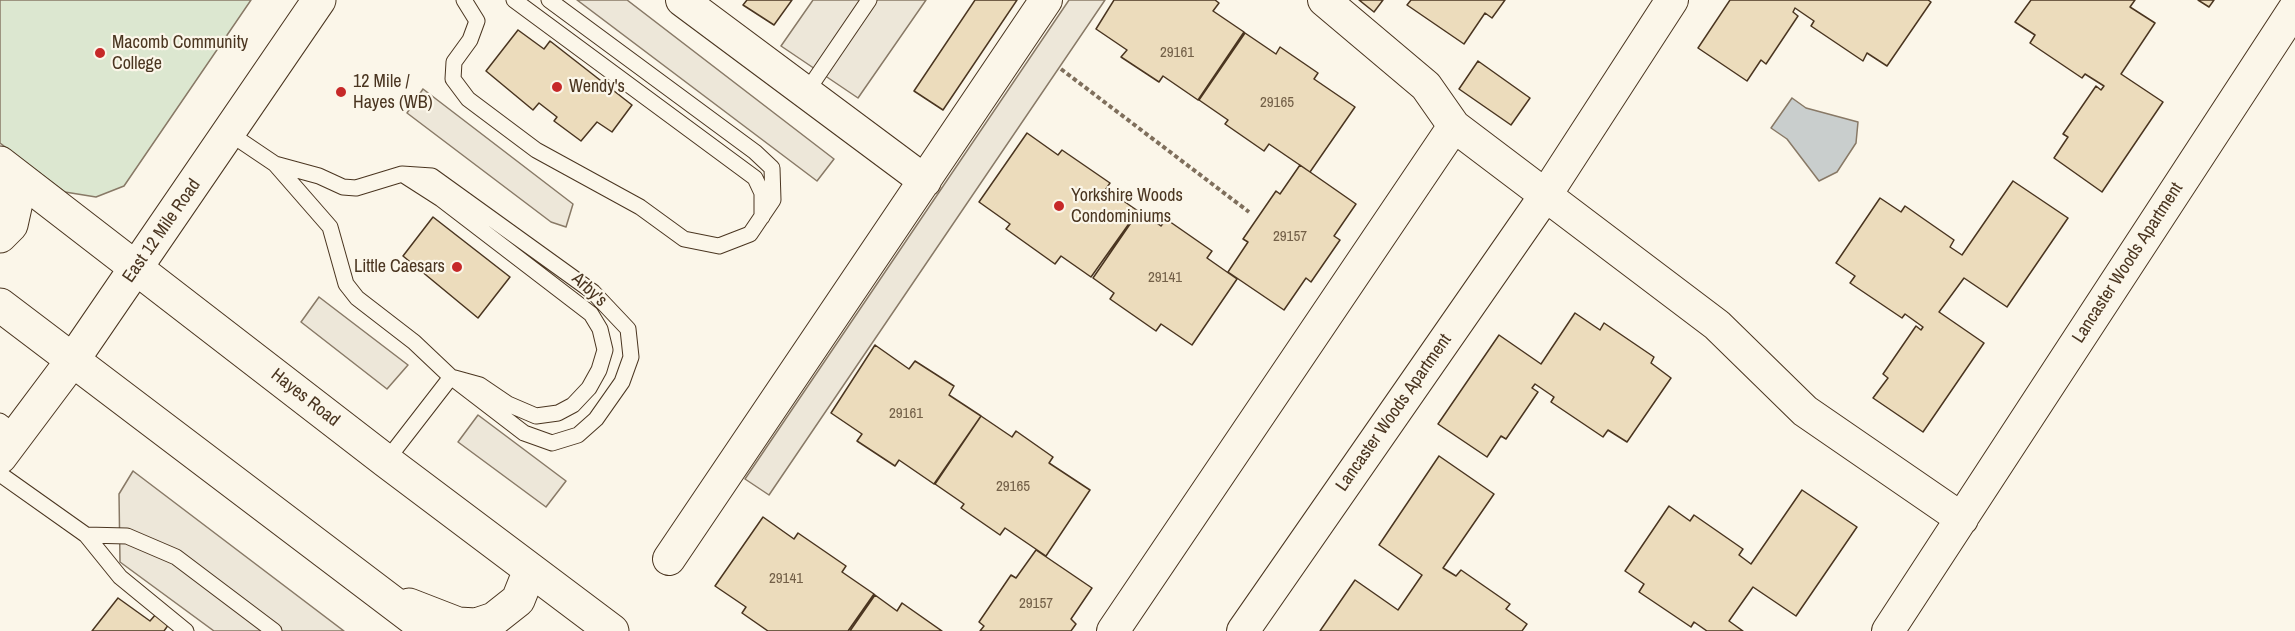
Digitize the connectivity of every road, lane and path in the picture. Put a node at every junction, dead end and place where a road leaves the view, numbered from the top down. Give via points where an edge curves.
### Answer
1 (319, 0) edge
2 (464, 0) edge
3 (514, 0) edge
4 (549, 0) edge
5 (682, 0) edge
6 (869, 0) edge
7 (1046, 0) edge
8 (1324, 0) edge
9 (1672, 0) edge
10 (2295, 8) edge
11 (1061, 69) dead end
12 (805, 94) junction
13 (1454, 126) junction
14 (229, 133) junction
15 (275, 164) junction
16 (5, 167) edge
17 (402, 174) junction
18 (925, 181) junction
19 (1545, 196) junction
20 (1249, 212) dead end
21 (762, 220) junction
22 (0, 236) edge
23 (136, 268) junction
24 (0, 305) edge
25 (72, 361) junction
26 (451, 377) junction
27 (6, 438) edge
28 (386, 461) junction
29 (0, 474) edge
30 (1962, 519) junction
31 (86, 535) junction
32 (669, 559) dead end
33 (530, 570) junction
34 (375, 589) junction
35 (186, 631) edge
36 (274, 631) edge
37 (430, 631) edge
38 (612, 631) edge
39 (1113, 631) edge
40 (1243, 631) edge
41 (1888, 631) edge

1 - 14 street, East 12 Mile Road
2 - 21 lane via 477,21 470,40 454,62 453,79 468,99 536,150 640,207 684,239 719,246 750,234
3 - 21 lane via 755,178 762,193
4 - 21 lane via 772,168 773,200
5 - 12 street
6 - 12 lane
7 - 18 street
8 - 13 street via 1426,86
9 - 19 street, Lancaster Woods Apartment
10 - 30 street, Lancaster Woods Apartment
11 - 20 path
12 - 18 street
13 - 19 street
13 - 39 street
14 - 15 lane
14 - 23 street, East 12 Mile Road
15 - 17 lane via 343,187 356,188
15 - 26 lane via 330,227 346,284 357,298
16 - 22 street via 17,198 11,225
16 - 23 street, Hayes Road
17 - 26 lane, Arby's via 580,304 600,329 605,350 590,388 558,413 536,416 508,404 480,385
17 - 26 lane via 432,176 445,184 593,292 628,329 631,357 622,382 596,419 564,441 552,443 524,433
18 - 32 street
19 - 30 street via 1717,325 1805,411
19 - 40 street, Lancaster Woods Apartment
23 - 25 street, East 12 Mile Road
23 - 28 street, Hayes Road
24 - 25 street
25 - 27 street, East 12 Mile Road
25 - 34 street
26 - 28 lane
28 - 33 street, Hayes Road
29 - 31 lane
30 - 41 street, Lancaster Woods Apartment
31 - 35 lane via 120,576
31 - 36 lane via 127,536 161,549
33 - 34 street via 518,600 494,619 476,625 458,624 426,613
33 - 38 street, Hayes Road
34 - 37 street

